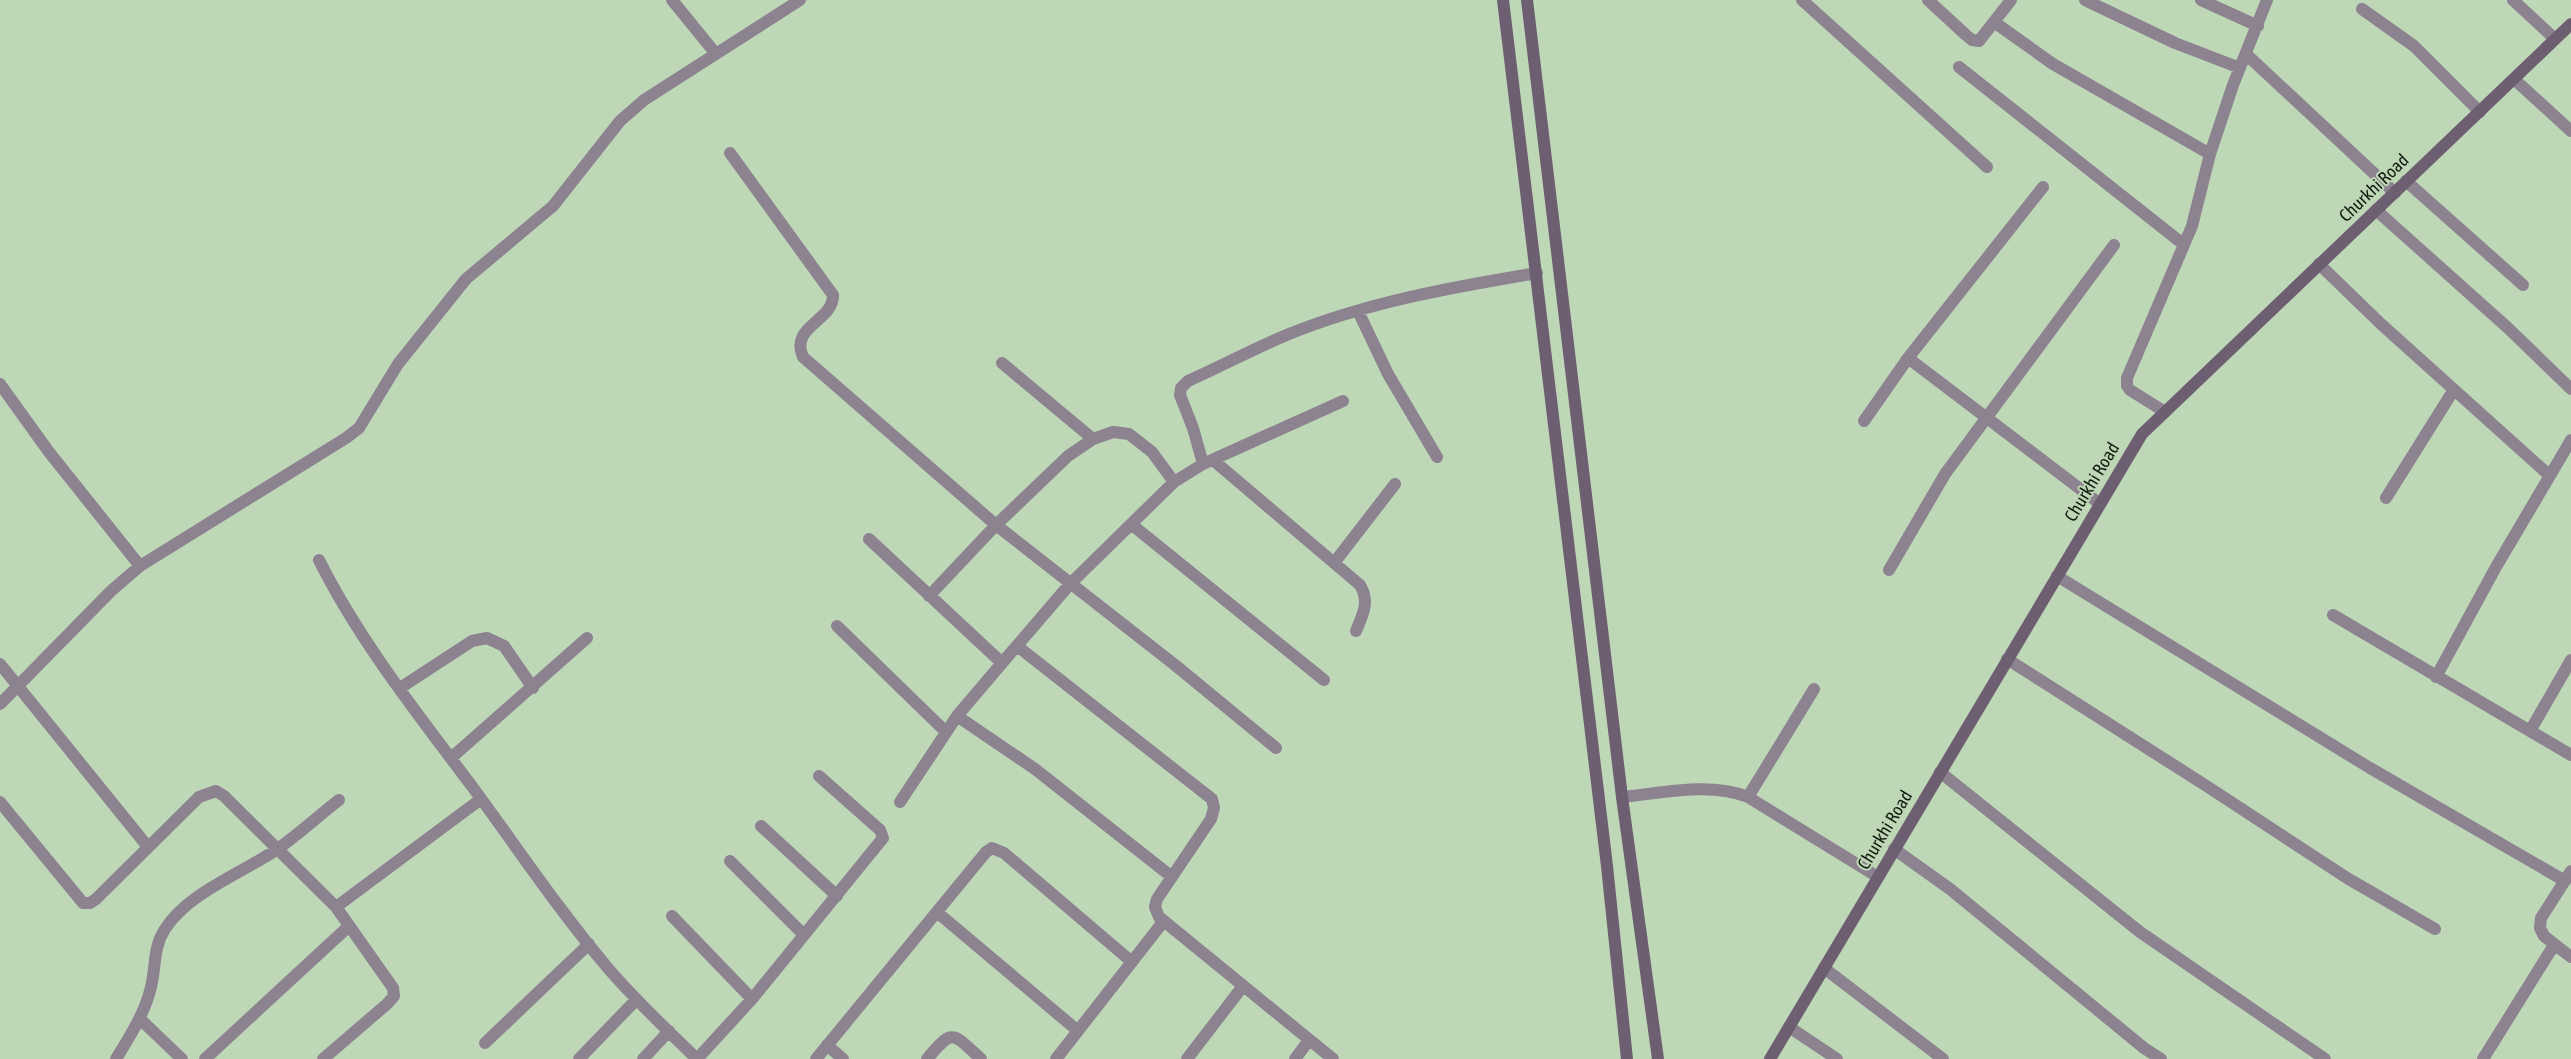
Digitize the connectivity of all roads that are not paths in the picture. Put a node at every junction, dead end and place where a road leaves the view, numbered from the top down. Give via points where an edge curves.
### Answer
1 (672, 0) edge
2 (800, 0) edge
3 (1503, 0) edge
4 (1527, 0) edge
5 (1802, 0) edge
6 (1928, 0) edge
7 (2085, 0) edge
8 (2202, 0) edge
9 (2267, 0) edge
10 (2512, 0) edge
11 (2007, 1) edge
12 (2362, 9) dead end
13 (1994, 22) junction
14 (2571, 24) edge
15 (2258, 26) junction
16 (2555, 39) junction
17 (716, 54) junction
18 (2246, 54) junction
19 (1959, 67) dead end
20 (2240, 68) junction
21 (2514, 79) junction
22 (2480, 112) junction
23 (2571, 132) edge
24 (730, 153) dead end
25 (2210, 154) junction
26 (1987, 167) dead end
27 (2406, 182) junction
28 (2043, 187) dead end
29 (2395, 192) junction
30 (2376, 210) junction
31 (2183, 244) junction
32 (2114, 245) dead end
33 (2319, 264) junction
34 (1537, 272) junction
35 (2523, 285) dead end
36 (1358, 311) junction
37 (1908, 358) junction
38 (1002, 363) dead end
39 (0, 384) edge
40 (2571, 390) edge
41 (2454, 391) junction
42 (1343, 402) dead end
43 (2165, 412) junction
44 (1986, 418) junction
45 (1864, 421) dead end
46 (1093, 438) junction
47 (2571, 440) edge
48 (1436, 457) dead end
49 (1208, 462) junction
50 (2550, 475) junction
51 (1174, 482) junction
52 (1395, 484) dead end
53 (2386, 498) dead end
54 (2100, 504) junction
55 (1131, 524) junction
56 (996, 525) junction
57 (869, 539) dead end
58 (319, 560) dead end
59 (1334, 563) junction
60 (140, 566) junction
61 (1889, 570) dead end
62 (2057, 576) junction
63 (1070, 584) junction
64 (929, 596) junction
65 (2333, 615) dead end
66 (837, 626) dead end
67 (1356, 631) dead end
68 (587, 638) dead end
69 (1017, 646) junction
70 (2007, 659) junction
71 (2571, 660) edge
72 (1002, 663) junction
73 (0, 664) edge
74 (2436, 677) junction
75 (1324, 680) dead end
76 (18, 688) junction
77 (400, 688) junction
78 (533, 688) junction
79 (1814, 690) dead end
80 (0, 704) edge
81 (957, 716) junction
82 (2530, 731) junction
83 (946, 732) junction
84 (1276, 748) dead end
85 (2571, 755) edge
86 (451, 758) junction
87 (1940, 772) junction
88 (819, 776) dead end
89 (1622, 797) junction
90 (1748, 797) junction
91 (481, 799) junction
92 (339, 800) dead end
93 (0, 802) edge
94 (900, 802) dead end
95 (761, 826) dead end
96 (148, 847) junction
97 (277, 849) junction
98 (1894, 849) junction
99 (730, 861) dead end
100 (2568, 876) edge
101 (1172, 877) junction
102 (1878, 877) junction
103 (837, 896) junction
104 (336, 908) junction
105 (938, 913) junction
106 (672, 916) dead end
107 (1163, 922) junction
108 (349, 926) junction
109 (2435, 929) dead end
110 (804, 935) junction
111 (589, 944) junction
112 (2554, 944) junction
113 (2571, 957) edge
114 (1132, 962) junction
115 (1824, 968) junction
116 (1243, 986) junction
117 (752, 999) junction
118 (636, 1000) junction
119 (140, 1019) junction
120 (1789, 1027) junction
121 (668, 1031) junction
122 (1078, 1031) junction
123 (1309, 1040) junction
124 (485, 1044) dead end
125 (827, 1045) junction
126 (116, 1059) edge
127 (182, 1059) edge
128 (205, 1059) edge
129 (323, 1059) edge
130 (579, 1059) edge
131 (643, 1059) edge
132 (697, 1059) edge
133 (816, 1059) edge
134 (843, 1059) edge
135 (926, 1059) edge
136 (981, 1059) edge
137 (1056, 1059) edge
138 (1187, 1059) edge
139 (1295, 1059) edge
140 (1333, 1059) edge
141 (1628, 1059) edge
142 (1658, 1059) edge
143 (1770, 1059) edge
144 (1837, 1059) edge
145 (1943, 1059) edge
146 (2162, 1059) edge
147 (2325, 1059) edge
148 (2483, 1059) edge

1 - 17 street
2 - 17 street
3 - 34 street
4 - 89 street
5 - 26 street
6 - 13 street via 1972,40 1979,41
7 - 20 street via 2166,39
8 - 15 street
9 - 15 street
10 - 16 street
11 - 13 street
12 - 22 street via 2414,46
13 - 25 street via 2069,73
14 - 16 street, Churkhi Road
15 - 18 street
16 - 21 street, Churkhi Road
17 - 60 street via 644,100 620,121 553,206 466,279 398,364 359,428
18 - 20 street
18 - 29 street
19 - 31 street
20 - 25 street
21 - 22 street, Churkhi Road
21 - 23 street
22 - 27 street, Churkhi Road
24 - 56 street via 833,295 828,309 800,339 803,357
25 - 31 street via 2200,200
27 - 29 street, Churkhi Road
27 - 35 street
28 - 37 street
29 - 30 street, Churkhi Road
30 - 33 street, Churkhi Road
30 - 40 street via 2508,328
31 - 43 street via 2127,378 2130,390
32 - 44 street
33 - 41 street
33 - 43 street, Churkhi Road
34 - 36 street via 1426,292
34 - 141 street
36 - 48 street via 1388,374
36 - 49 street via 1289,334 1188,381 1181,388 1180,395
37 - 44 street
37 - 45 street
38 - 46 street
39 - 60 street via 49,452
41 - 50 street
41 - 53 street
42 - 49 street
43 - 54 street, Churkhi Road via 2142,434
44 - 54 street
44 - 61 street via 1940,482
46 - 51 street via 1112,432 1128,434 1152,452
46 - 56 street via 1068,456
47 - 50 street
49 - 51 street
49 - 59 street
50 - 74 street
51 - 55 street
52 - 59 street
54 - 62 street, Churkhi Road
55 - 63 street
55 - 75 street
56 - 63 street
56 - 64 street
57 - 64 street
58 - 77 street via 360,631
59 - 67 street via 1366,594 1366,605
60 - 76 street via 52,650
62 - 70 street, Churkhi Road
62 - 100 street via 2370,768
63 - 69 street
63 - 84 street via 1175,664
64 - 72 street
65 - 74 street
66 - 83 street
68 - 78 street
69 - 72 street
69 - 101 street via 1212,799 1211,819
70 - 87 street, Churkhi Road
70 - 109 street via 2347,878
71 - 82 street
72 - 81 street
73 - 76 street
74 - 82 street
76 - 80 street
76 - 96 street
77 - 78 street via 472,641 487,638 504,646
77 - 86 street
78 - 86 street
79 - 90 street
81 - 83 street
81 - 101 street via 1035,769
82 - 85 street
83 - 94 street
86 - 91 street
87 - 98 street, Churkhi Road
87 - 147 street via 2140,932
88 - 103 street via 880,830 883,838
89 - 90 street via 1711,789
89 - 142 street
90 - 102 street
91 - 104 street
91 - 111 street
92 - 97 street
93 - 96 street via 83,904 96,898
95 - 103 street
96 - 97 street via 199,797 216,791
97 - 104 street
97 - 119 street via 202,895 177,914 164,930 155,953 152,987
98 - 102 street, Churkhi Road
98 - 146 street via 1950,889
99 - 110 street
100 - 112 street via 2542,918 2540,928
101 - 107 street via 1155,907
102 - 115 street, Churkhi Road
103 - 110 street
104 - 108 street
105 - 114 street via 986,852 998,849
105 - 122 street
105 - 125 street
106 - 117 street
107 - 114 street
107 - 116 street
108 - 128 street
108 - 129 street via 394,988 394,996
110 - 117 street
111 - 118 street
111 - 124 street
112 - 113 street
112 - 148 street
114 - 122 street
115 - 120 street, Churkhi Road
115 - 145 street
116 - 123 street
116 - 138 street
117 - 132 street
118 - 121 street
118 - 130 street
119 - 126 street
119 - 127 street
120 - 143 street, Churkhi Road
120 - 144 street
121 - 131 street
121 - 132 street
122 - 137 street
123 - 139 street
123 - 140 street
125 - 133 street
125 - 134 street
135 - 136 street via 951,1036

